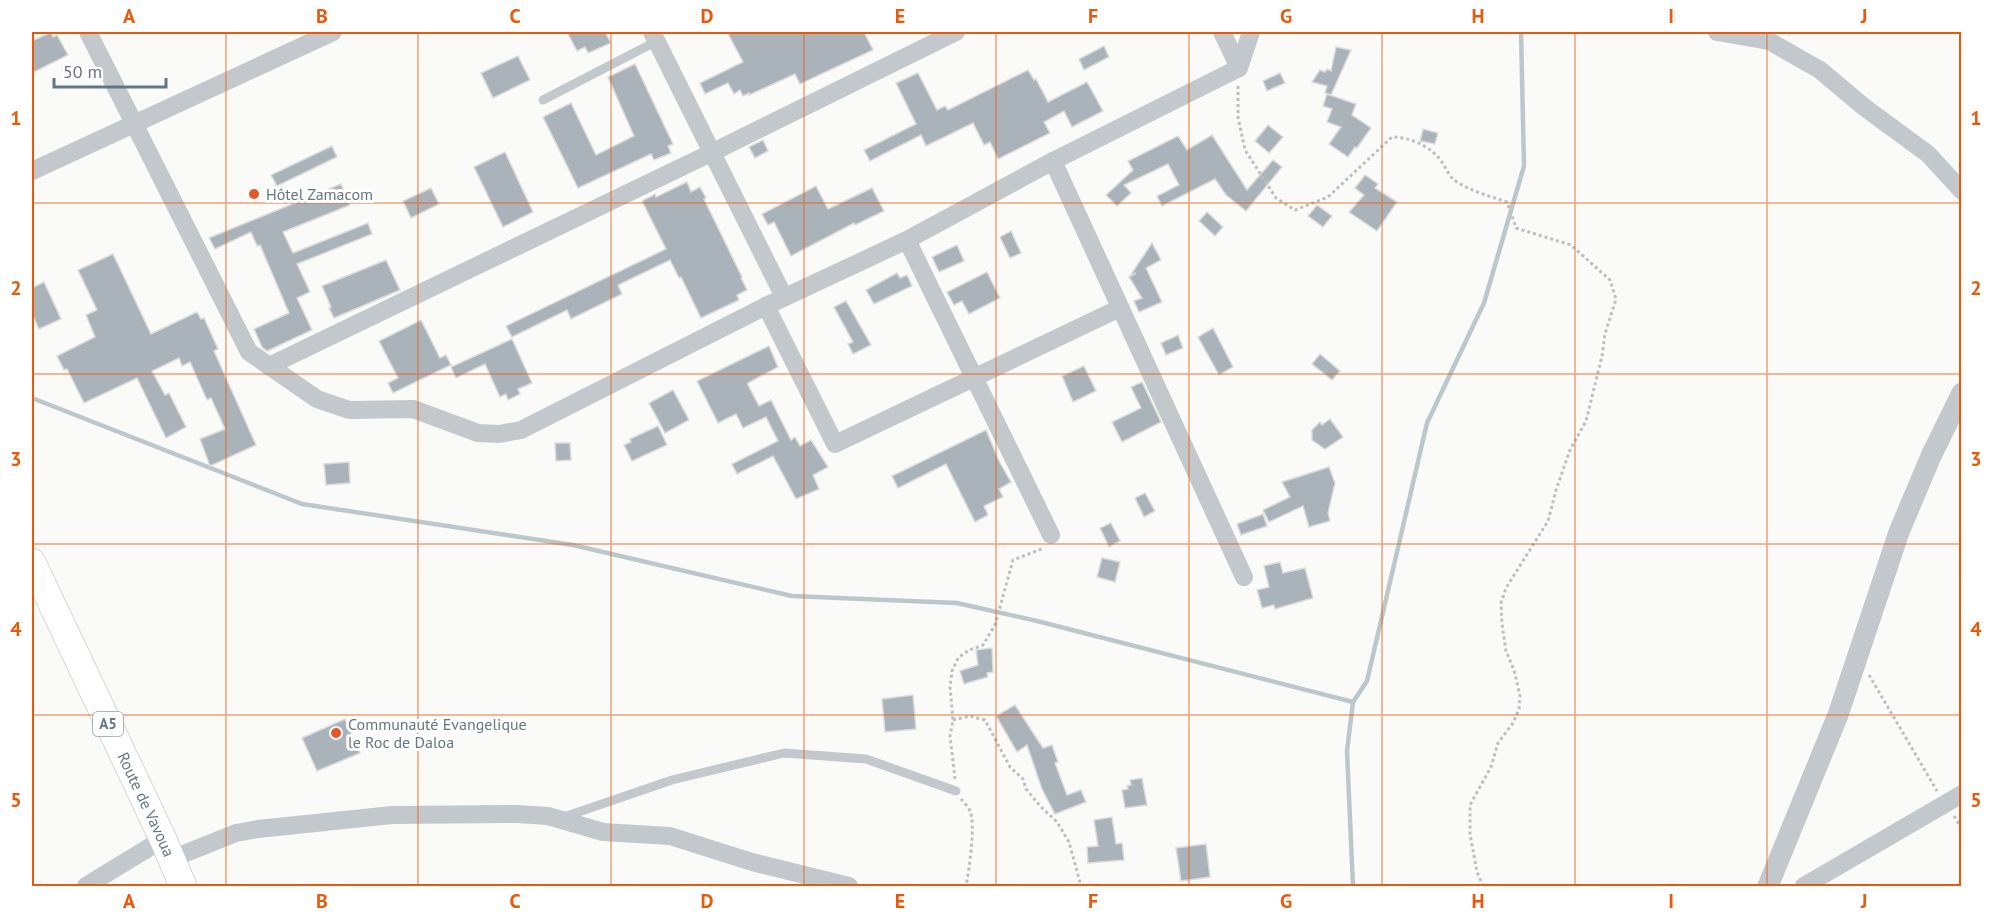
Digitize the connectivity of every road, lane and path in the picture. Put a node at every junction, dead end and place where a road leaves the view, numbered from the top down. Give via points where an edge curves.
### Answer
1 (88, 32) edge
2 (333, 32) edge
3 (956, 32) edge
4 (1222, 32) edge
5 (1251, 32) edge
6 (1718, 32) edge
7 (655, 36) edge
8 (1239, 68) junction
9 (543, 100) dead end
10 (135, 123) junction
11 (713, 152) junction
12 (1053, 161) junction
13 (32, 171) edge
14 (1962, 191) edge
15 (907, 240) junction
16 (784, 297) junction
17 (766, 306) junction
18 (1120, 308) junction
19 (269, 366) junction
20 (973, 378) junction
21 (1962, 393) edge
22 (1051, 535) joint
23 (32, 562) edge
24 (1244, 577) dead end
25 (1858, 655) junction
26 (953, 720) junction
27 (956, 791) junction
28 (1954, 799) edge
29 (558, 819) junction
30 (1962, 829) edge
31 (167, 849) junction
32 (111, 880) edge
33 (86, 886) edge
34 (183, 886) edge
35 (849, 886) edge
36 (966, 886) edge
37 (1081, 886) edge
38 (1483, 886) edge
39 (1768, 886) edge
40 (1804, 886) edge

1 - 10 street
2 - 10 street
3 - 11 street
4 - 8 street
5 - 8 street
6 - 14 street via 1769,41 1820,70 1928,154
7 - 9 lane
7 - 11 street
8 - 12 street
8 - 38 path via 1238,117 1245,150 1276,198 1295,210 1328,197 1392,137 1404,137 1440,159 1451,177 1464,187 1507,202 1516,228 1571,245 1610,280 1616,299 1586,422 1570,450 1548,521 1506,588 1501,603 1506,651 1520,696 1513,723 1498,743 1491,767 1470,805 1470,834
10 - 13 street
10 - 19 street via 249,352
11 - 16 street
11 - 19 street
12 - 15 street
12 - 18 street
15 - 16 street
15 - 20 street
16 - 17 street
17 - 19 street via 521,430 499,434 478,433 413,409 349,410 316,399
17 - 20 street via 835,444
18 - 20 street
18 - 24 street
20 - 22 street
21 - 25 street via 1899,532
22 - 26 path via 1046,547 1013,560 995,625 983,645 958,658 950,687
23 - 31 main road, Route de Vavoua / A5
25 - 28 path via 1932,784
25 - 39 street via 1838,715
26 - 27 path via 950,736
26 - 37 path via 970,716 985,720 1010,767 1070,842
27 - 29 lane via 866,759 784,753 672,780
27 - 36 path via 970,811 973,828
28 - 30 path
28 - 40 street
29 - 31 street via 516,814 392,815 247,830
29 - 35 street via 603,832 670,836
31 - 32 street
31 - 34 main road, Route de Vavoua / A5
32 - 33 street

